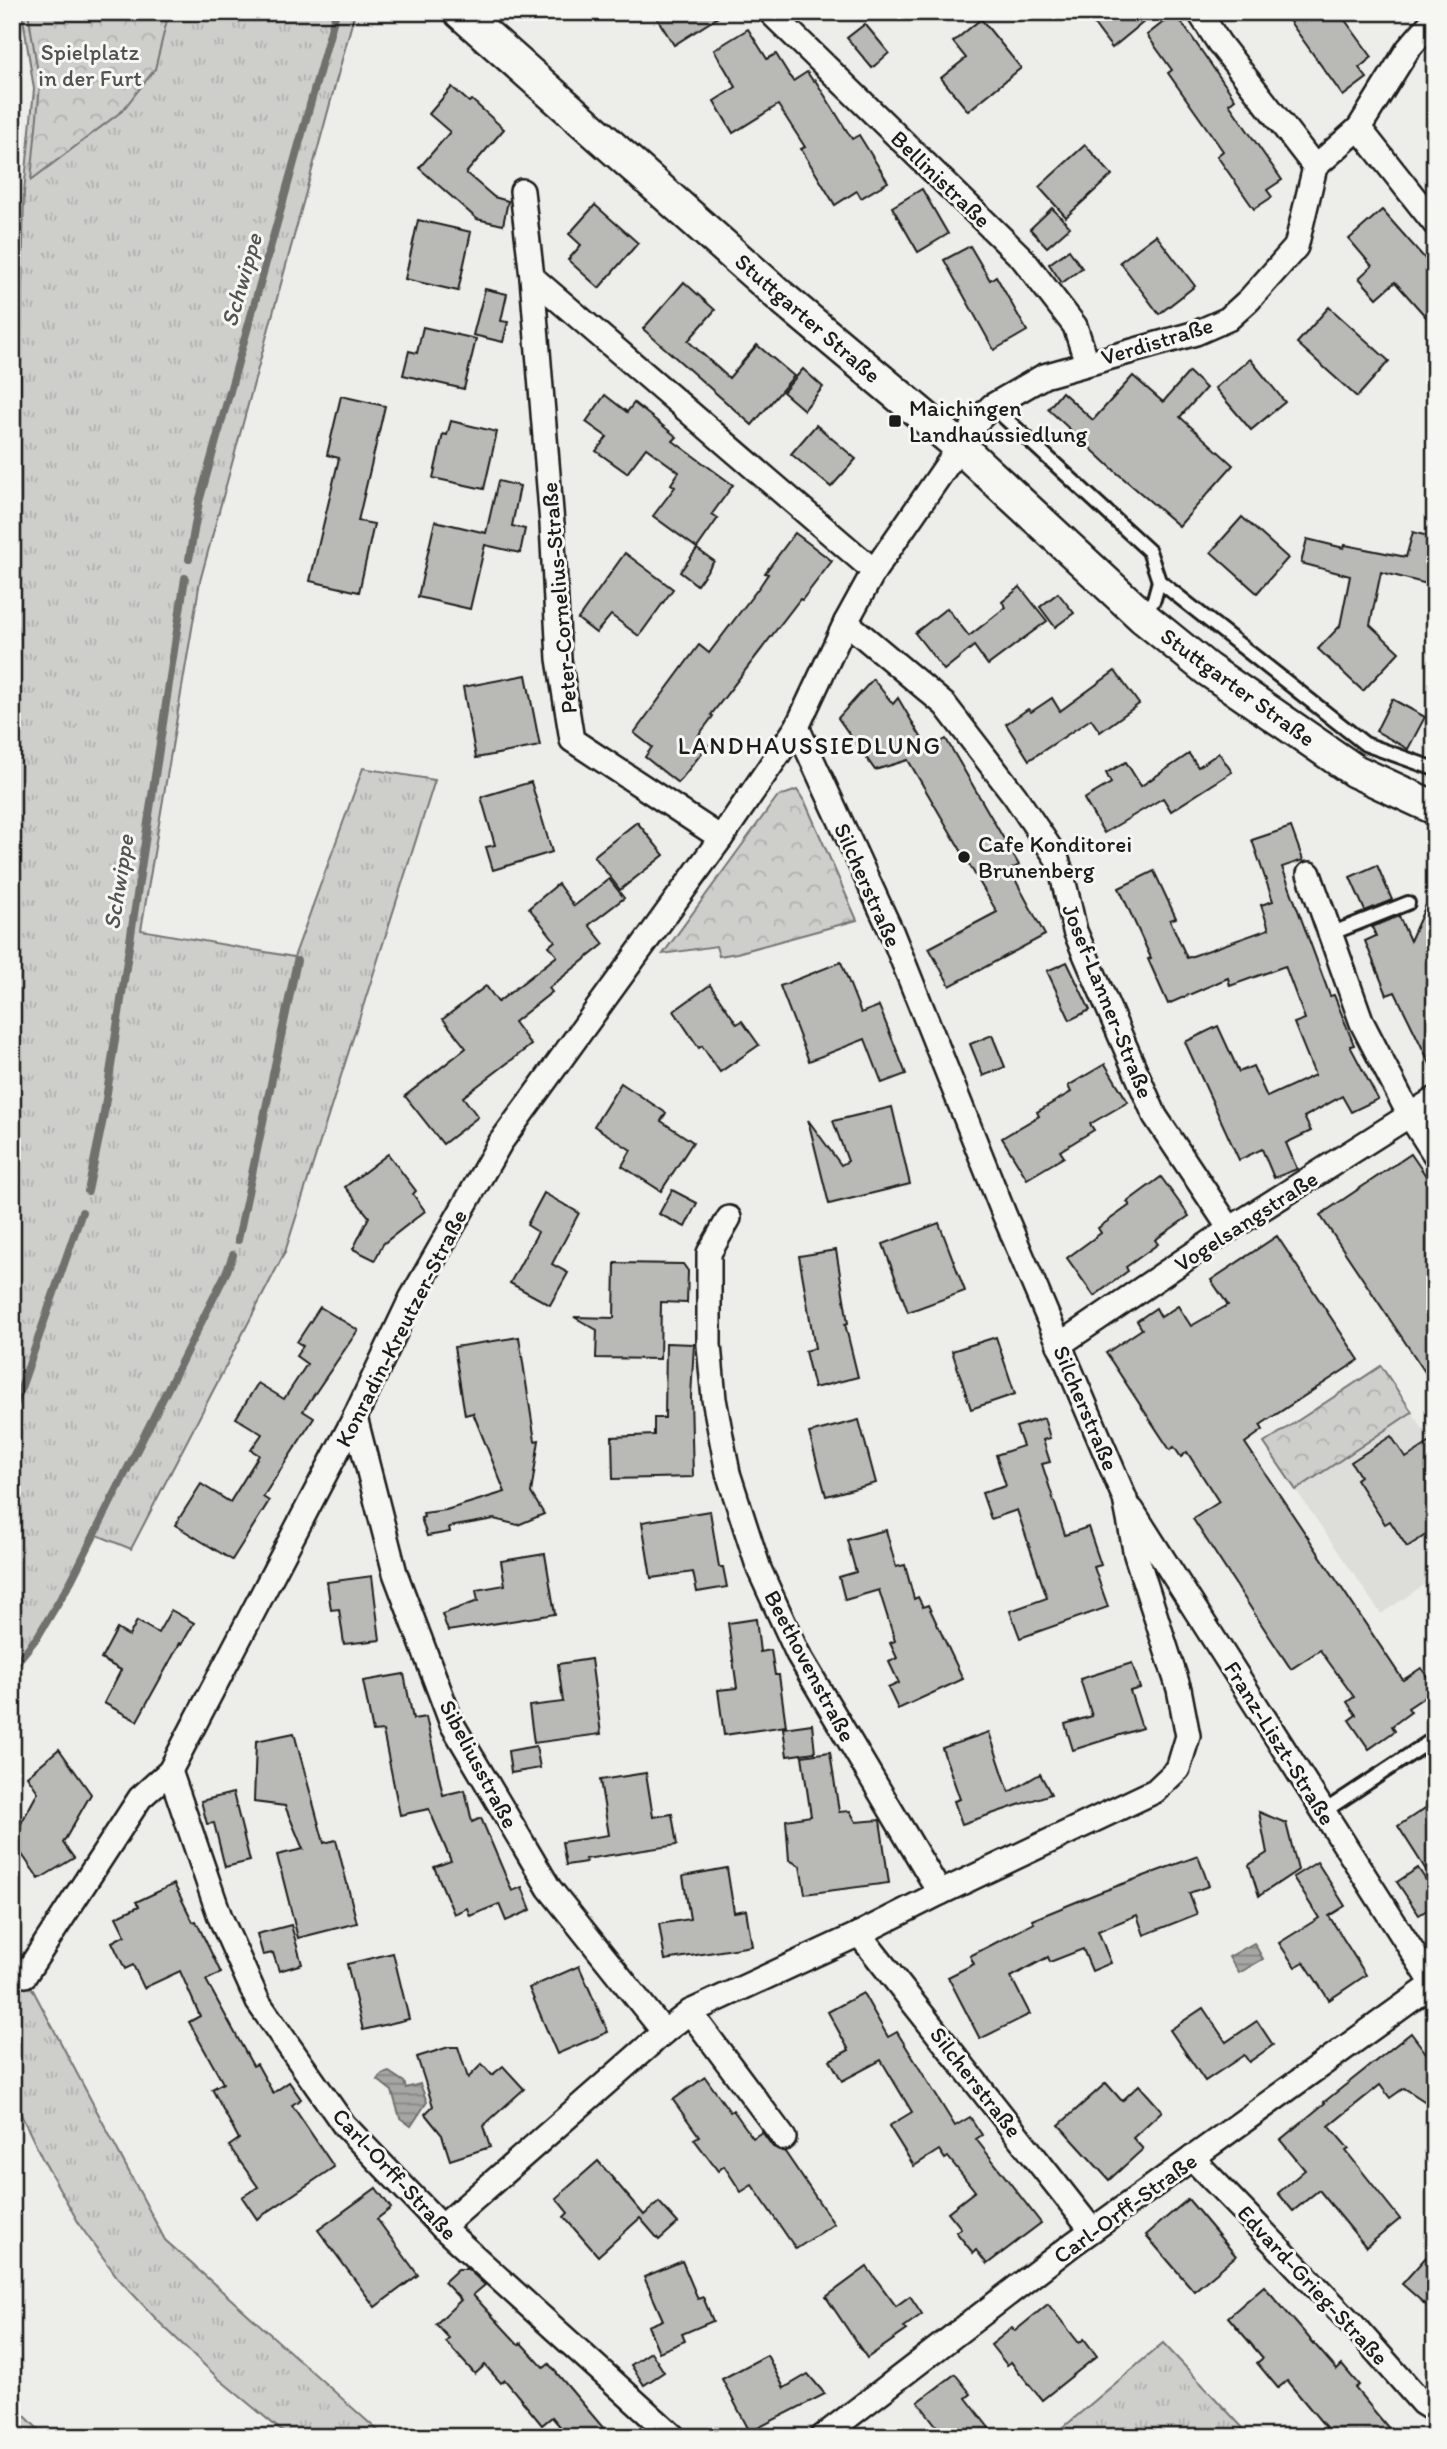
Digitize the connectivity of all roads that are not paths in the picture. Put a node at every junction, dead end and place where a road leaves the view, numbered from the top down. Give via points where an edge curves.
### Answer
1 (460, 12) edge
2 (770, 12) edge
3 (1199, 12) edge
4 (1435, 18) edge
5 (1359, 128) junction
6 (1315, 167) junction
7 (522, 191) dead end
8 (1435, 224) edge
9 (531, 277) junction
10 (1087, 363) junction
11 (992, 406) junction
12 (959, 446) junction
13 (874, 570) junction
14 (1159, 581) junction
15 (1143, 617) junction
16 (846, 622) junction
17 (797, 727) junction
18 (1435, 769) edge
19 (1435, 808) edge
20 (721, 838) junction
21 (1309, 874) dead end
22 (1408, 903) dead end
23 (1330, 934) junction
24 (1435, 1099) edge
25 (1410, 1116) junction
26 (1435, 1155) edge
27 (729, 1218) dead end
28 (1230, 1230) junction
29 (1059, 1345) junction
30 (355, 1417) junction
31 (1125, 1499) junction
32 (1435, 1738) edge
33 (170, 1770) junction
34 (1323, 1812) junction
35 (940, 1893) junction
36 (859, 1934) junction
37 (25, 1975) dead end
38 (1434, 1986) edge
39 (690, 2012) junction
40 (664, 2032) junction
41 (784, 2138) dead end
42 (1192, 2158) junction
43 (442, 2227) junction
44 (1092, 2231) junction
45 (1435, 2411) edge
46 (674, 2437) edge
47 (822, 2437) edge

1 - 12 main road, Stuttgarter Straße via 780,296
2 - 10 street, Bellinistraße via 1023,259 1075,326
3 - 6 street
4 - 5 street via 1408,49
5 - 6 street
5 - 8 street
6 - 10 street, Verdistraße via 1296,247 1228,319 1196,333
7 - 9 street, Peter-Cornelius-Straße
9 - 13 street
9 - 20 street, Peter-Cornelius-Straße via 559,659 572,740
10 - 11 street, Verdistraße via 1044,376
11 - 12 street, Verdistraße
11 - 14 lane via 1149,551
12 - 13 street, Konradin-Kreutzer-Straße
12 - 15 main road, Stuttgarter Straße
13 - 16 street, Konradin-Kreutzer-Straße
14 - 15 lane
14 - 18 lane via 1365,744
15 - 19 main road, Stuttgarter Straße via 1207,669 1355,771
16 - 17 street, Konradin-Kreutzer-Straße
16 - 28 street, Josef-Lanner-Straße via 945,705 1056,857 1075,931 1155,1116
17 - 20 street, Konradin-Kreutzer-Straße
17 - 29 street, Silcherstraße via 891,931
20 - 30 street, Konradin-Kreutzer-Straße via 500,1143 411,1299
21 - 23 street
22 - 23 lane
23 - 25 street via 1362,1023
24 - 25 street, Vogelsangstraße
25 - 26 street
25 - 28 street, Vogelsangstraße
27 - 35 street, Beethovenstraße via 709,1253 709,1345 714,1399 731,1483 759,1569 798,1654
28 - 29 street, Vogelsangstraße
29 - 31 street, Silcherstraße
30 - 33 street, Konradin-Kreutzer-Straße
30 - 40 street, Sibeliusstraße via 395,1573 452,1724 549,1888
31 - 34 street, Franz-Liszt-Straße
31 - 35 street, Silcherstraße via 1136,1555 1179,1689 1188,1736 1178,1769 1156,1791
32 - 34 lane
33 - 37 street, Konradin-Kreutzer-Straße via 140,1798
33 - 43 street, Carl-Orff-Straße via 220,1917 258,2002 344,2125
34 - 38 street, Franz-Liszt-Straße
35 - 36 street, Silcherstraße
36 - 39 street, Silcherstraße
36 - 44 street, Silcherstraße
38 - 42 street, Carl-Orff-Straße
39 - 40 street, Silcherstraße
39 - 41 street
40 - 43 street, Silcherstraße
42 - 44 street, Carl-Orff-Straße
42 - 45 street, Edvard-Grieg-Straße via 1422,2403
43 - 46 street, Carl-Orff-Straße
44 - 47 street, Carl-Orff-Straße

